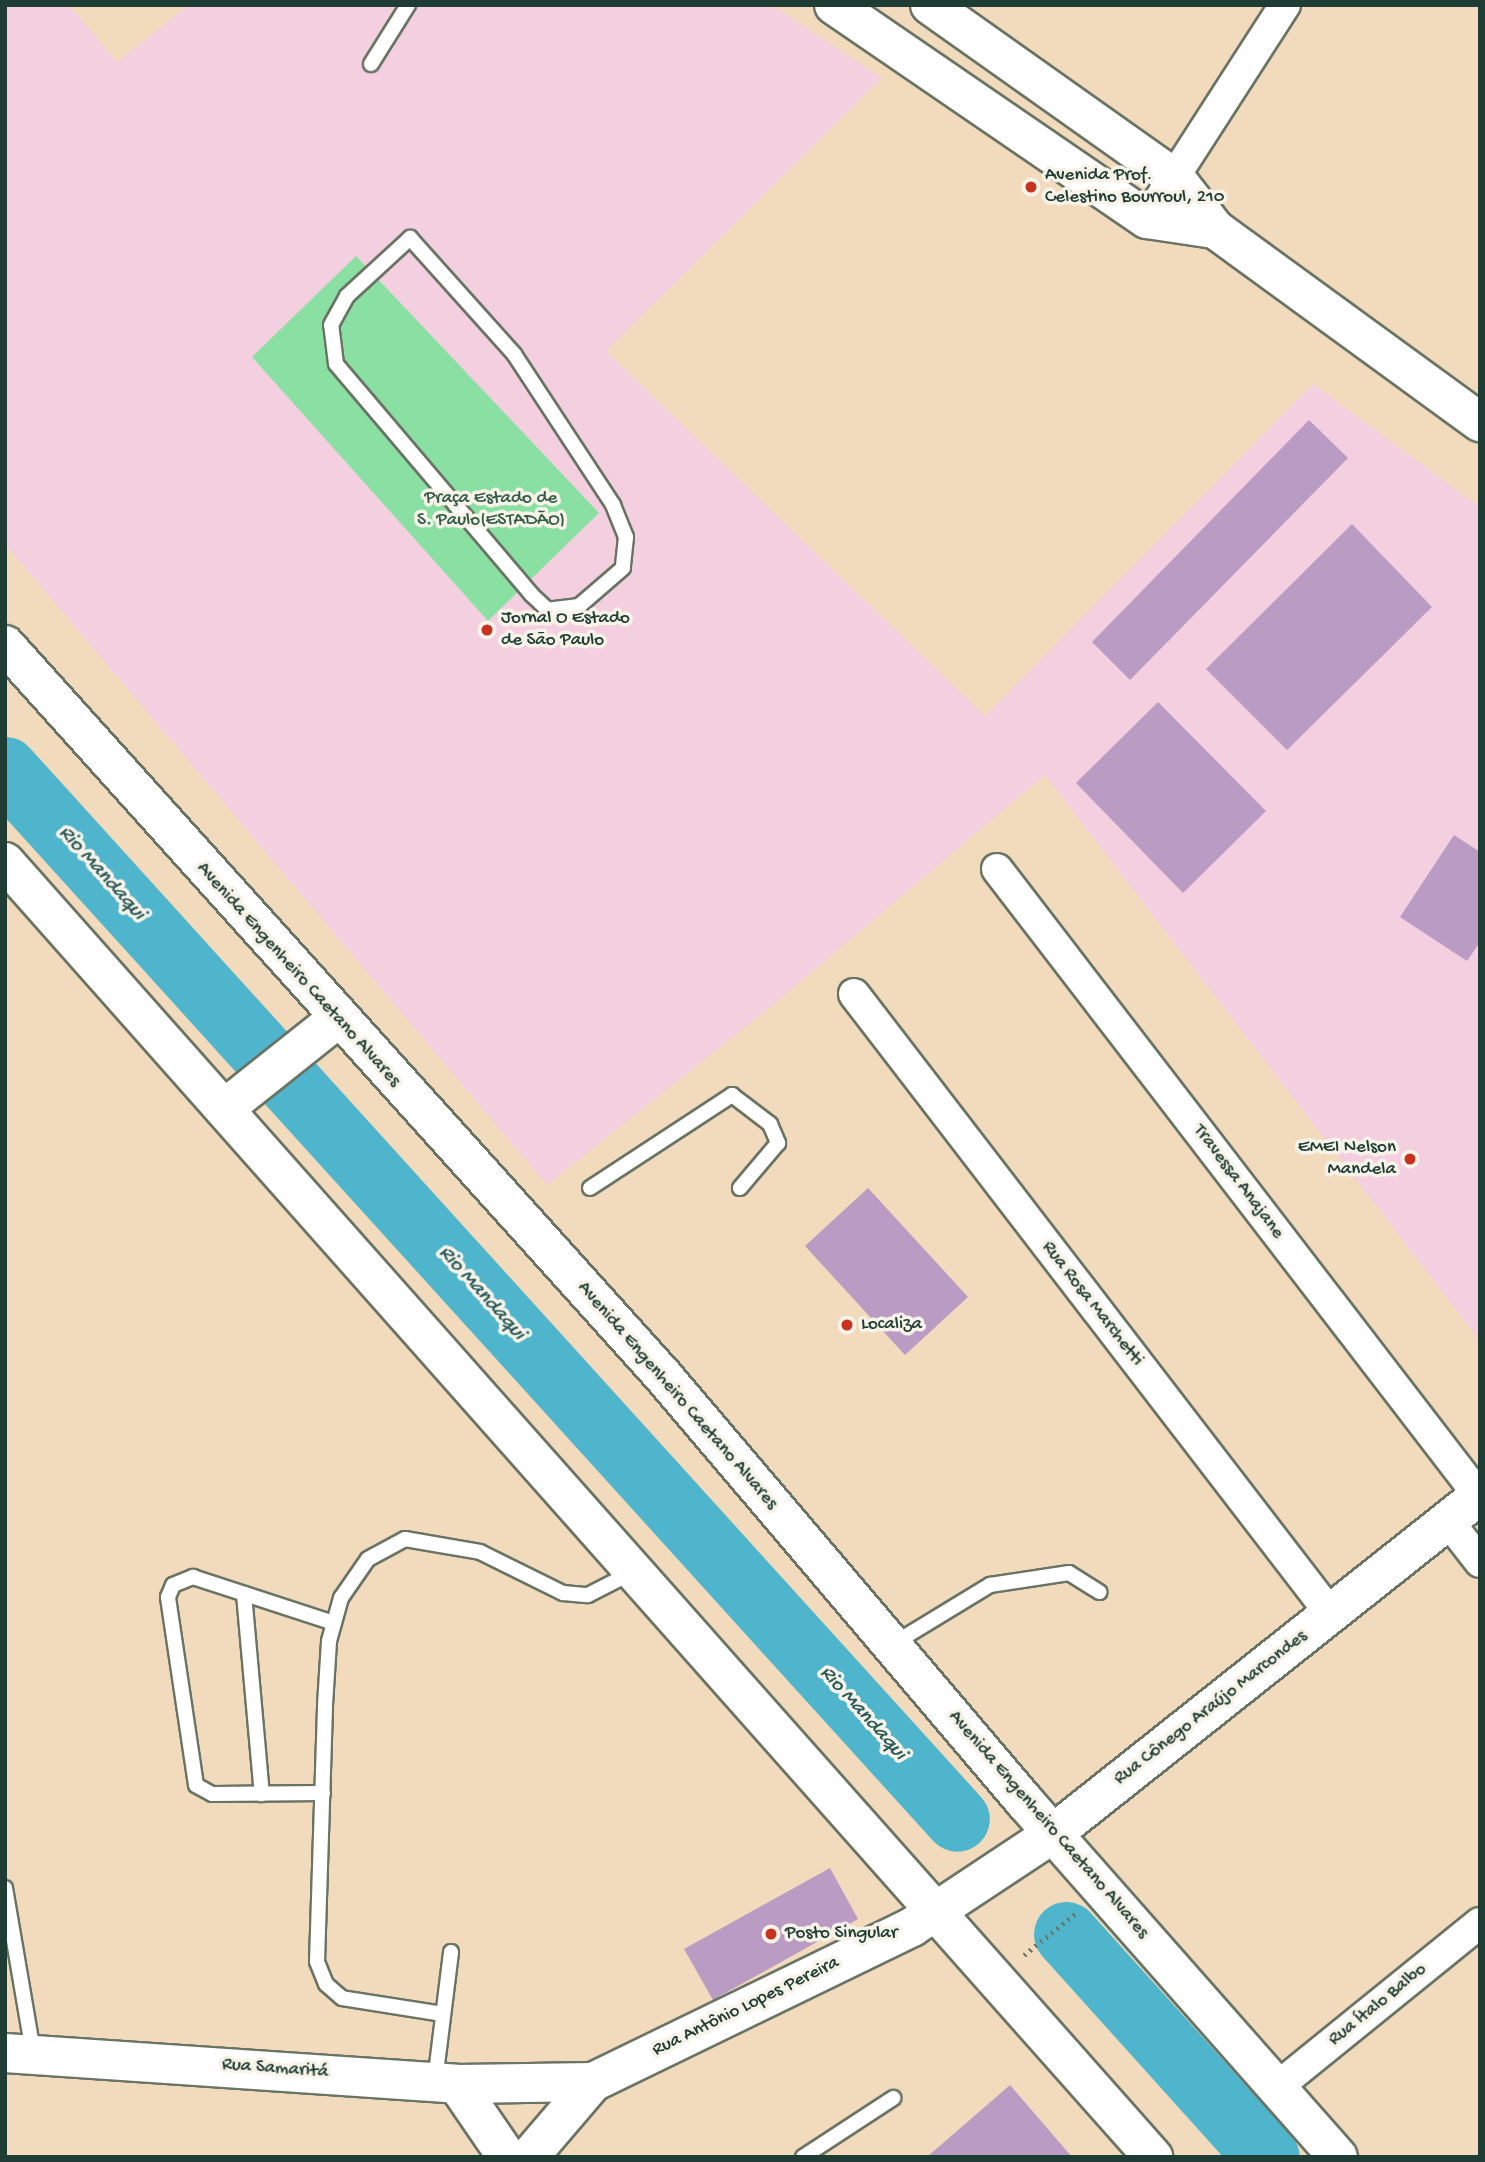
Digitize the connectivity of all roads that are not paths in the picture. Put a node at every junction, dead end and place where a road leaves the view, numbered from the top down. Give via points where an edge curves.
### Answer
1 (408, 5) edge
2 (834, 5) edge
3 (930, 5) edge
4 (1286, 5) edge
5 (371, 64) dead end
6 (1176, 179) junction
7 (1147, 219) junction
8 (1215, 229) junction
9 (410, 238) joint
10 (1480, 422) edge
11 (5, 645) edge
12 (5, 862) edge
13 (997, 869) dead end
14 (854, 994) dead end
15 (336, 1020) junction
16 (224, 1109) junction
17 (590, 1188) dead end
18 (740, 1188) dead end
19 (1479, 1496) edge
20 (1448, 1521) junction
21 (1480, 1562) edge
22 (634, 1571) junction
23 (1100, 1592) dead end
24 (244, 1594) junction
25 (1330, 1613) junction
26 (334, 1623) junction
27 (892, 1644) junction
28 (323, 1793) junction
29 (262, 1794) junction
30 (1054, 1833) junction
31 (5, 1888) edge
32 (937, 1912) junction
33 (1480, 1923) edge
34 (451, 1952) dead end
35 (443, 2014) junction
36 (19, 2052) edge
37 (593, 2082) junction
38 (446, 2083) junction
39 (1276, 2088) junction
40 (893, 2098) dead end
41 (507, 2157) edge
42 (528, 2157) edge
43 (803, 2157) edge
44 (1153, 2157) edge
45 (1338, 2157) edge

1 - 5 lane
2 - 7 main road
3 - 6 main road
4 - 6 street
6 - 7 street
6 - 8 main road
7 - 8 main road
8 - 10 main road
9 - 9 lane via 514,354 613,505 626,537 623,568 579,606 548,610 532,595 336,364 331,325 347,296
11 - 15 main road, Avenida Engenheiro Caetano Alvares
12 - 16 main road
13 - 19 street, Travessa Anajane
14 - 25 street, Rua Rosa Marchetti
15 - 16 main road
15 - 27 main road, Avenida Engenheiro Caetano Alvares via 664,1377
16 - 22 main road
17 - 18 lane via 732,1095 770,1124 778,1143
19 - 20 main road, Rua Cônego Araújo Marcondes
20 - 21 street
20 - 25 main road, Rua Cônego Araújo Marcondes
22 - 26 lane via 588,1595 563,1593 480,1552 405,1539 368,1559 341,1598
22 - 32 main road
23 - 27 lane via 1069,1573 1001,1582 956,1602
24 - 26 lane
24 - 29 lane
24 - 29 lane via 194,1577 173,1585 168,1597 189,1773 212,1794
25 - 30 main road, Rua Cônego Araújo Marcondes
26 - 28 lane
27 - 30 main road, Avenida Engenheiro Caetano Alvares
28 - 29 lane
28 - 35 lane via 317,1962 326,1984 342,1998 372,2006
30 - 32 main road, Rua Cônego Araújo Marcondes
30 - 39 main road, Avenida Engenheiro Caetano Alvares
31 - 36 lane
32 - 37 main road, Rua Antônio Lopes Pereira
32 - 44 main road
33 - 39 street, Rua Ítalo Balbo
34 - 35 lane
35 - 38 lane
36 - 38 main road, Rua Samaritá
37 - 38 main road, Rua Antônio Lopes Pereira
37 - 42 main road, Rua Antônio Lopes Pereira
38 - 41 main road
39 - 45 main road, Avenida Engenheiro Caetano Alvares
40 - 43 lane

